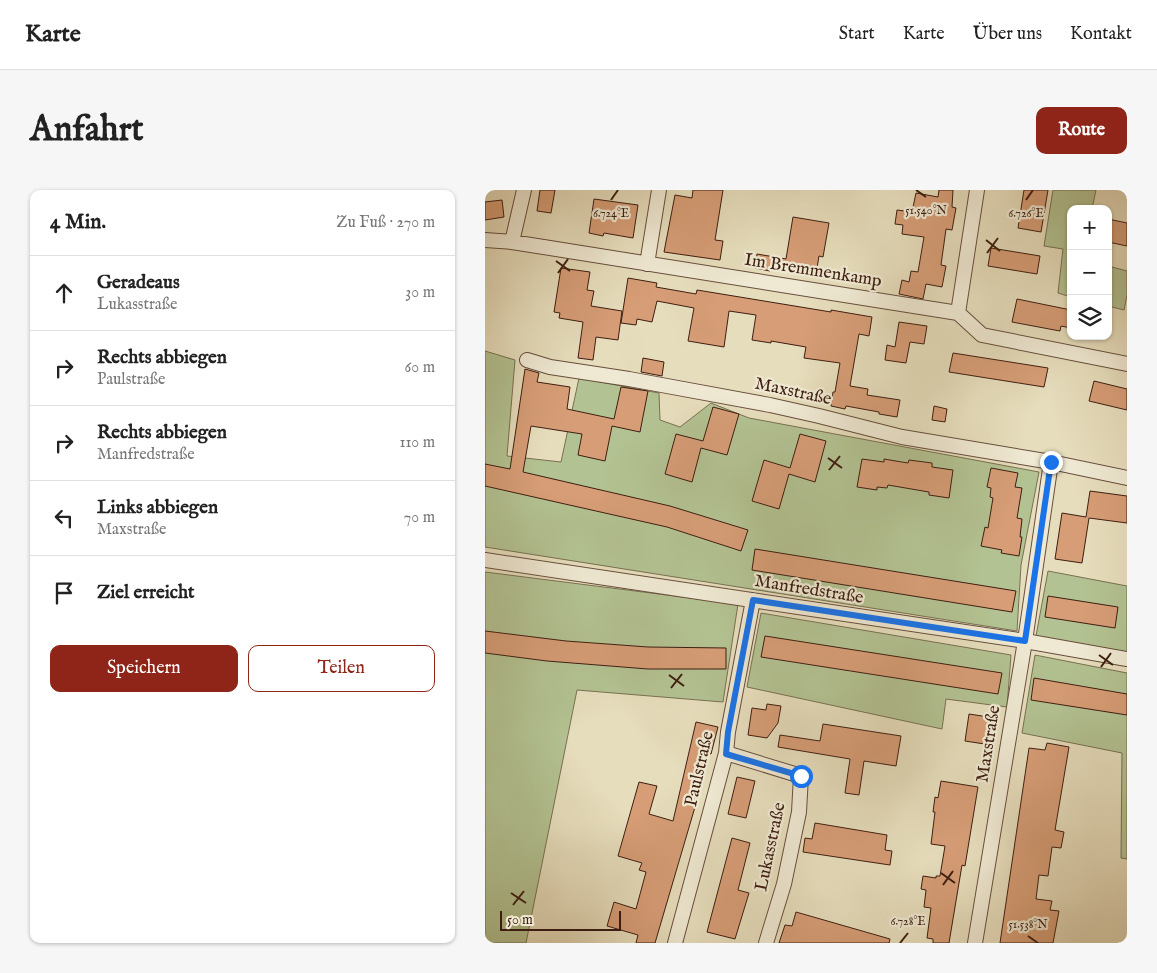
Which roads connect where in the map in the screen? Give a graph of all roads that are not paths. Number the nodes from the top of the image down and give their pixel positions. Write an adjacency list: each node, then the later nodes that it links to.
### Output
1 (524, 190): 5 (street)
2 (659, 190): 6 (street)
3 (977, 190): 7 (street)
4 (485, 240): 5 (street, Im Bremmenkamp)
5 (512, 242): 6 (street, Im Bremmenkamp)
6 (647, 264): 7 (street, Im Bremmenkamp)
7 (958, 313): 9 (street)
8 (527, 360): 10 (street, Maxstraße)
9 (1127, 364)
10 (1051, 462): 11 (street, Maxstraße); 14 (street, Maxstraße)
11 (1127, 478)
12 (485, 560): 13 (street, Manfredstraße)
13 (753, 600): 14 (street, Manfredstraße); 16 (street, Paulstraße)
14 (1025, 641): 15 (street, Manfredstraße); 19 (street, Maxstraße)
15 (1127, 659)
16 (726, 754): 17 (street, Paulstraße); 18 (street, Lukasstraße)
17 (675, 943)
18 (766, 943)
19 (975, 943)

